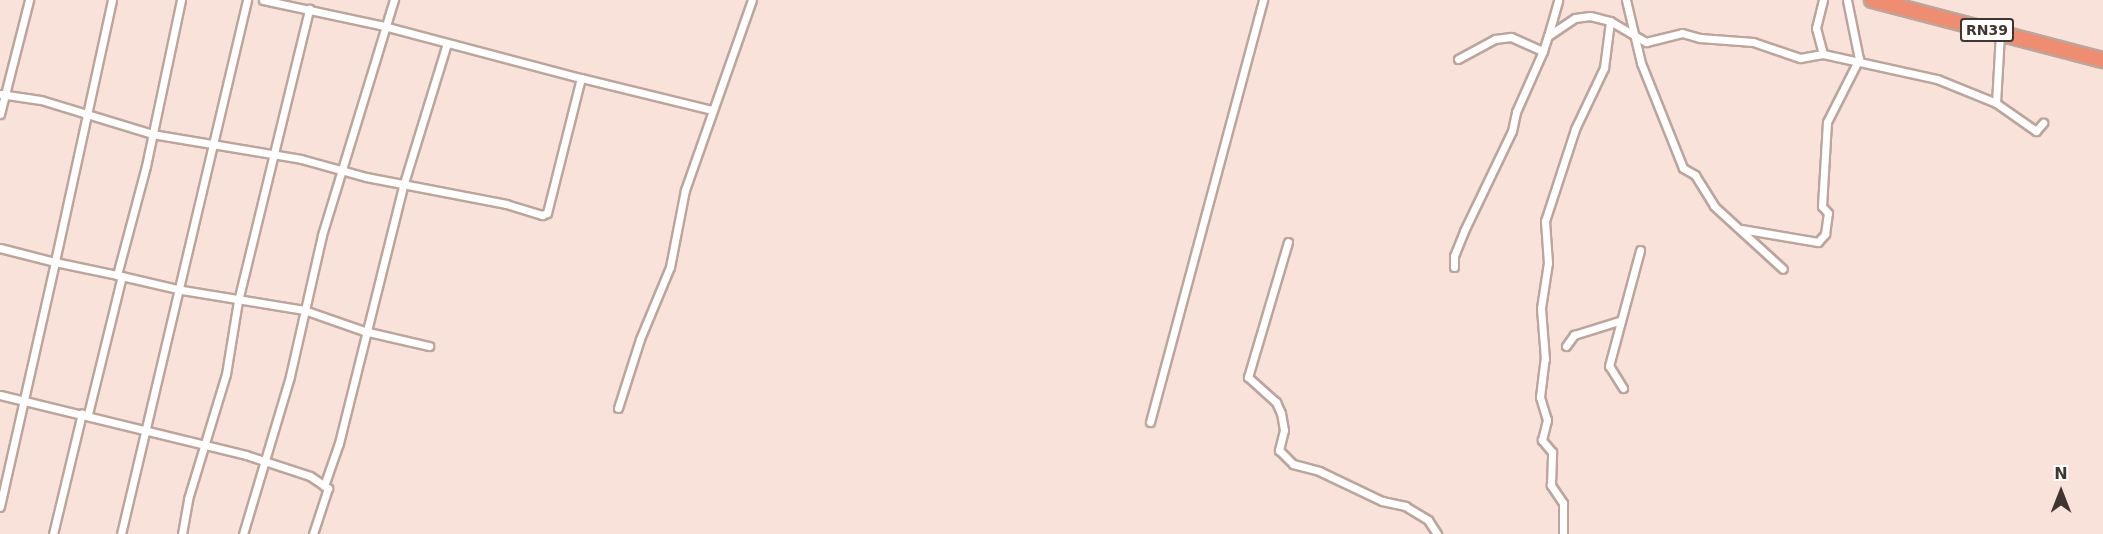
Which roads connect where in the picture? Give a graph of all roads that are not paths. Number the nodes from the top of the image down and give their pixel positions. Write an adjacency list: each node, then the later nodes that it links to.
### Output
1 (28, 0): 27 (street)
2 (112, 0): 31 (street)
3 (181, 0): 33 (street)
4 (247, 0): 34 (street)
5 (263, 0): 14 (street)
6 (394, 0): 16 (street)
7 (752, 0): 29 (street)
8 (1263, 0): 58 (street)
9 (1558, 0): 19 (street)
10 (1626, 0): 18 (street)
11 (1823, 0): 22 (street)
12 (1847, 0): 24 (street)
13 (1872, 0): 17 (highway, RN39)
14 (309, 9): 16 (street); 35 (street)
15 (1610, 21): 18 (street); 19 (street); 70 (street)
16 (386, 27): 20 (street); 36 (street)
17 (2000, 33): 25 (highway, RN39); 28 (street)
18 (1635, 34): 22 (street); 38 (street)
19 (1548, 36): 21 (street)
20 (447, 43): 26 (street); 37 (street)
21 (1543, 51): 23 (street); 43 (street)
22 (1823, 54): 24 (street)
23 (1458, 59)
24 (1859, 59): 28 (street); 38 (street)
25 (2103, 60)
26 (581, 78): 29 (street); 37 (street)
27 (3, 95): 30 (street); 31 (street)
28 (1996, 103): 32 (street)
29 (712, 110): 56 (street)
30 (0, 114)
31 (86, 114): 33 (street); 42 (street)
32 (2043, 123)
33 (152, 134): 34 (street); 45 (street)
34 (213, 142): 35 (street); 46 (street)
35 (275, 157): 36 (street); 47 (street)
36 (343, 171): 37 (street); 48 (street)
37 (404, 183): 50 (street)
38 (1741, 229): 44 (street)
39 (1288, 242): 69 (street)
40 (0, 248): 42 (street)
41 (1640, 250): 49 (street)
42 (54, 262): 45 (street); 55 (street)
43 (1454, 267)
44 (1783, 269)
45 (119, 275): 46 (street); 57 (street)
46 (182, 290): 47 (street); 59 (street)
47 (239, 298): 48 (street); 60 (street)
48 (304, 310): 50 (street); 61 (street)
49 (1619, 321): 52 (street); 53 (street)
50 (364, 331): 51 (street); 62 (street)
51 (429, 346)
52 (1566, 346)
53 (1623, 388)
54 (0, 396): 55 (street)
55 (24, 400): 57 (street); 63 (street)
56 (618, 408)
57 (85, 414): 59 (street); 64 (street)
58 (1150, 422)
59 (144, 432): 60 (street); 65 (street)
60 (204, 446): 61 (street); 66 (street)
61 (265, 462): 62 (street); 67 (street)
62 (324, 486): 68 (street)
63 (0, 507)
64 (53, 534)
65 (122, 534)
66 (182, 534)
67 (243, 534)
68 (313, 534)
69 (1437, 534)
70 (1563, 534)

